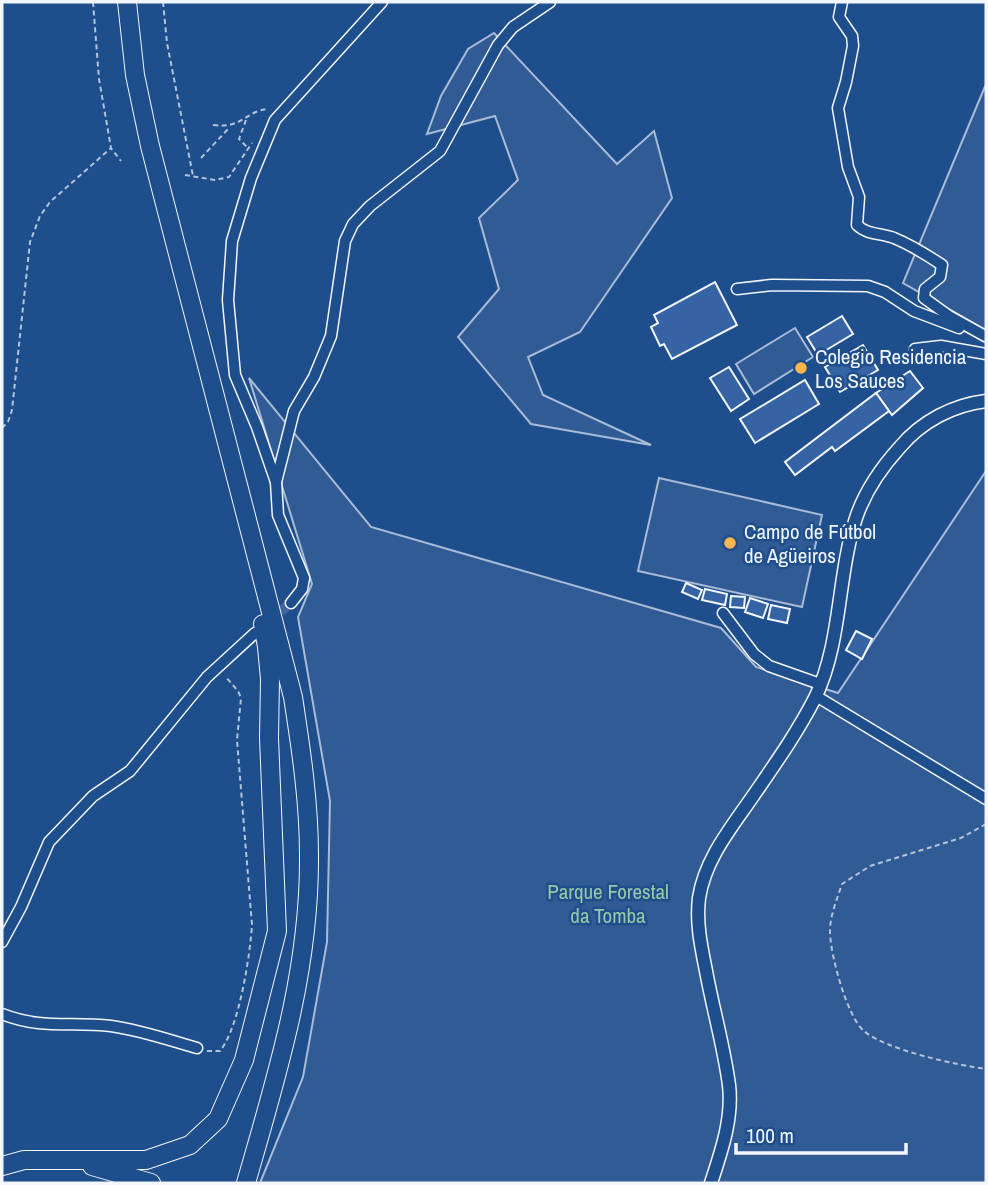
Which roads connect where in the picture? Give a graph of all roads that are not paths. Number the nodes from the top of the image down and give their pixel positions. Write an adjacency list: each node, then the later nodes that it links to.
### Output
1 (127, 2): 10 (highway)
2 (382, 2): 11 (street)
3 (550, 2): 11 (street)
4 (842, 2): 6 (street)
5 (737, 289): 6 (street)
6 (986, 336)
7 (915, 349): 8 (street)
8 (986, 354)
9 (986, 401): 15 (street)
10 (220, 419): 20 (highway); 21 (highway)
11 (276, 482): 12 (street)
12 (291, 603)
13 (723, 613): 15 (street)
14 (255, 633): 17 (street)
15 (818, 690): 16 (street); 27 (street)
16 (986, 799)
17 (2, 942)
18 (2, 1014): 19 (street)
19 (197, 1048)
20 (272, 1092): 25 (highway); 26 (highway)
21 (75, 1161): 22 (highway); 23 (highway); 24 (highway)
22 (2, 1166)
23 (111, 1183)
24 (151, 1183)
25 (235, 1183)
26 (246, 1183)
27 (711, 1183)

